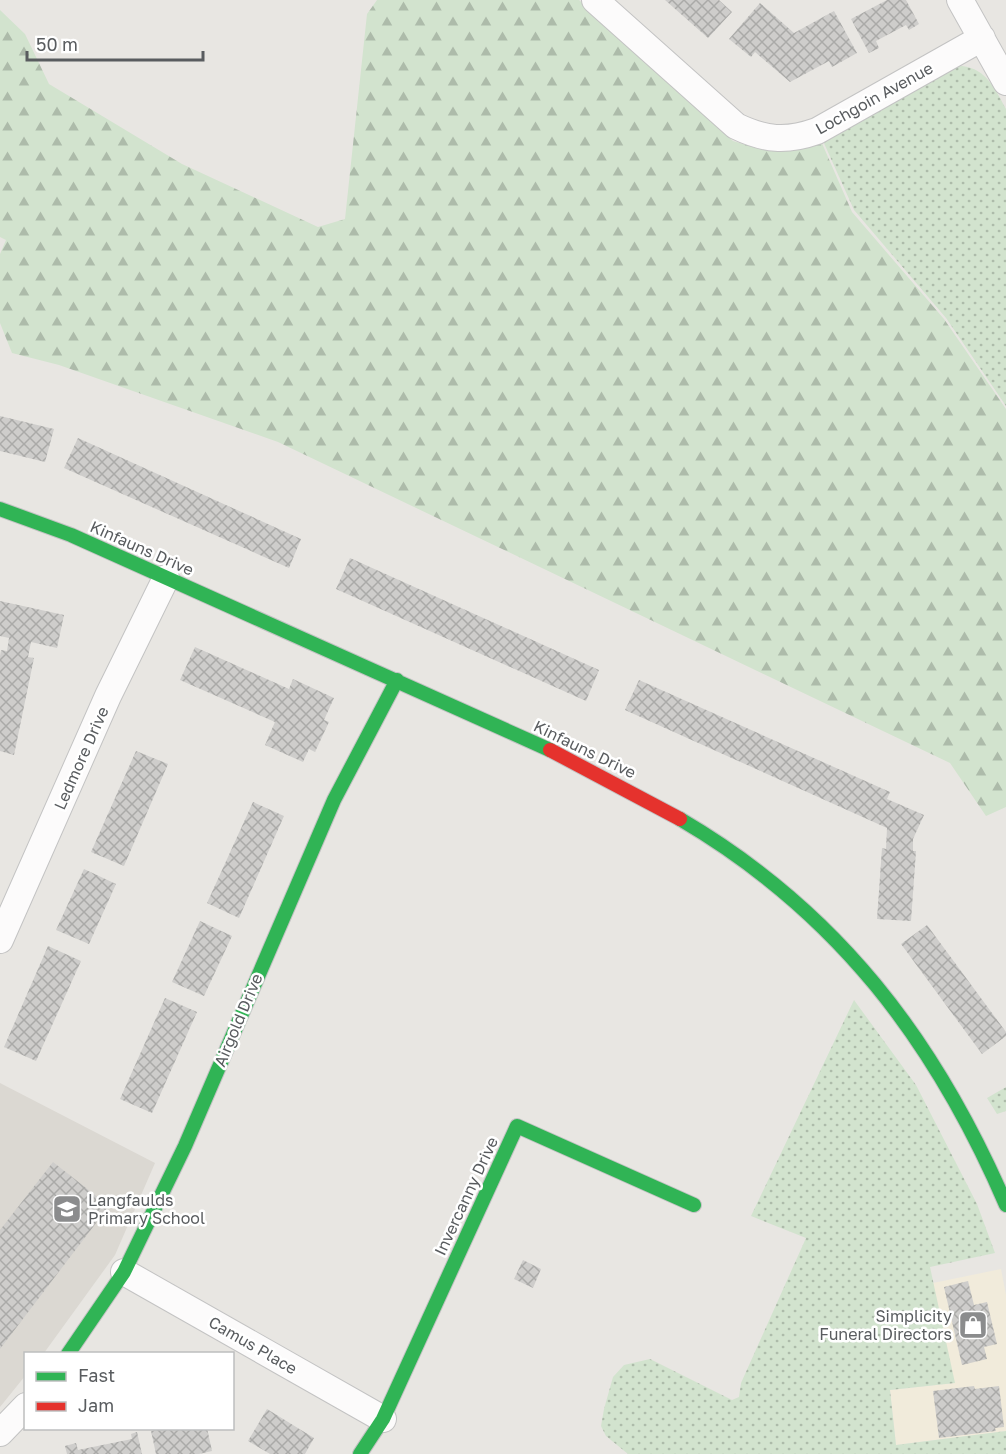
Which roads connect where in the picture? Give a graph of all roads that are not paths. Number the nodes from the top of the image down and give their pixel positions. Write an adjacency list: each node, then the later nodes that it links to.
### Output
1 (595, 0): 3 (street, Lochgoin Avenue)
2 (960, 0): 3 (street)
3 (982, 38): 4 (street)
4 (1006, 82)
5 (0, 508): 6 (street, Kinfauns Drive)
6 (166, 578): 7 (street, Kinfauns Drive); 8 (street, Ledmore Drive)
7 (397, 680): 10 (street, Kinfauns Drive); 11 (street, Airgold Drive)
8 (0, 940)
9 (694, 1205): 14 (street, Invercanny Drive)
10 (1006, 1205)
11 (123, 1272): 12 (street, Airgold Drive); 14 (street, Camus Place)
12 (69, 1352)
13 (24, 1409): 15 (street)
14 (382, 1419): 16 (street, Invercanny Drive)
15 (0, 1433)
16 (360, 1454)

